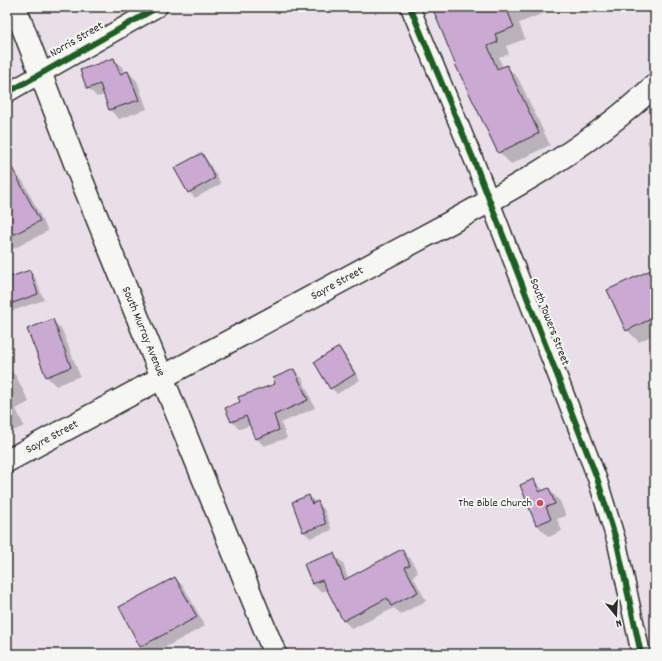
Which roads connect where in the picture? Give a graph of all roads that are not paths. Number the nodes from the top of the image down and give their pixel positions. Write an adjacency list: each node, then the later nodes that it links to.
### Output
1 (15, 7): 4 (main road, South Murray Avenue)
2 (158, 7): 4 (street, Norris Street)
3 (410, 7): 7 (street, South Towers Street)
4 (40, 74): 6 (street, Norris Street); 8 (main road, South Murray Avenue)
5 (655, 86): 7 (main road, Sayre Street)
6 (7, 93)
7 (490, 200): 8 (main road, Sayre Street); 11 (street, South Towers Street)
8 (162, 379): 9 (main road, Sayre Street); 10 (main road, South Murray Avenue)
9 (7, 461)
10 (275, 654)
11 (641, 654)

